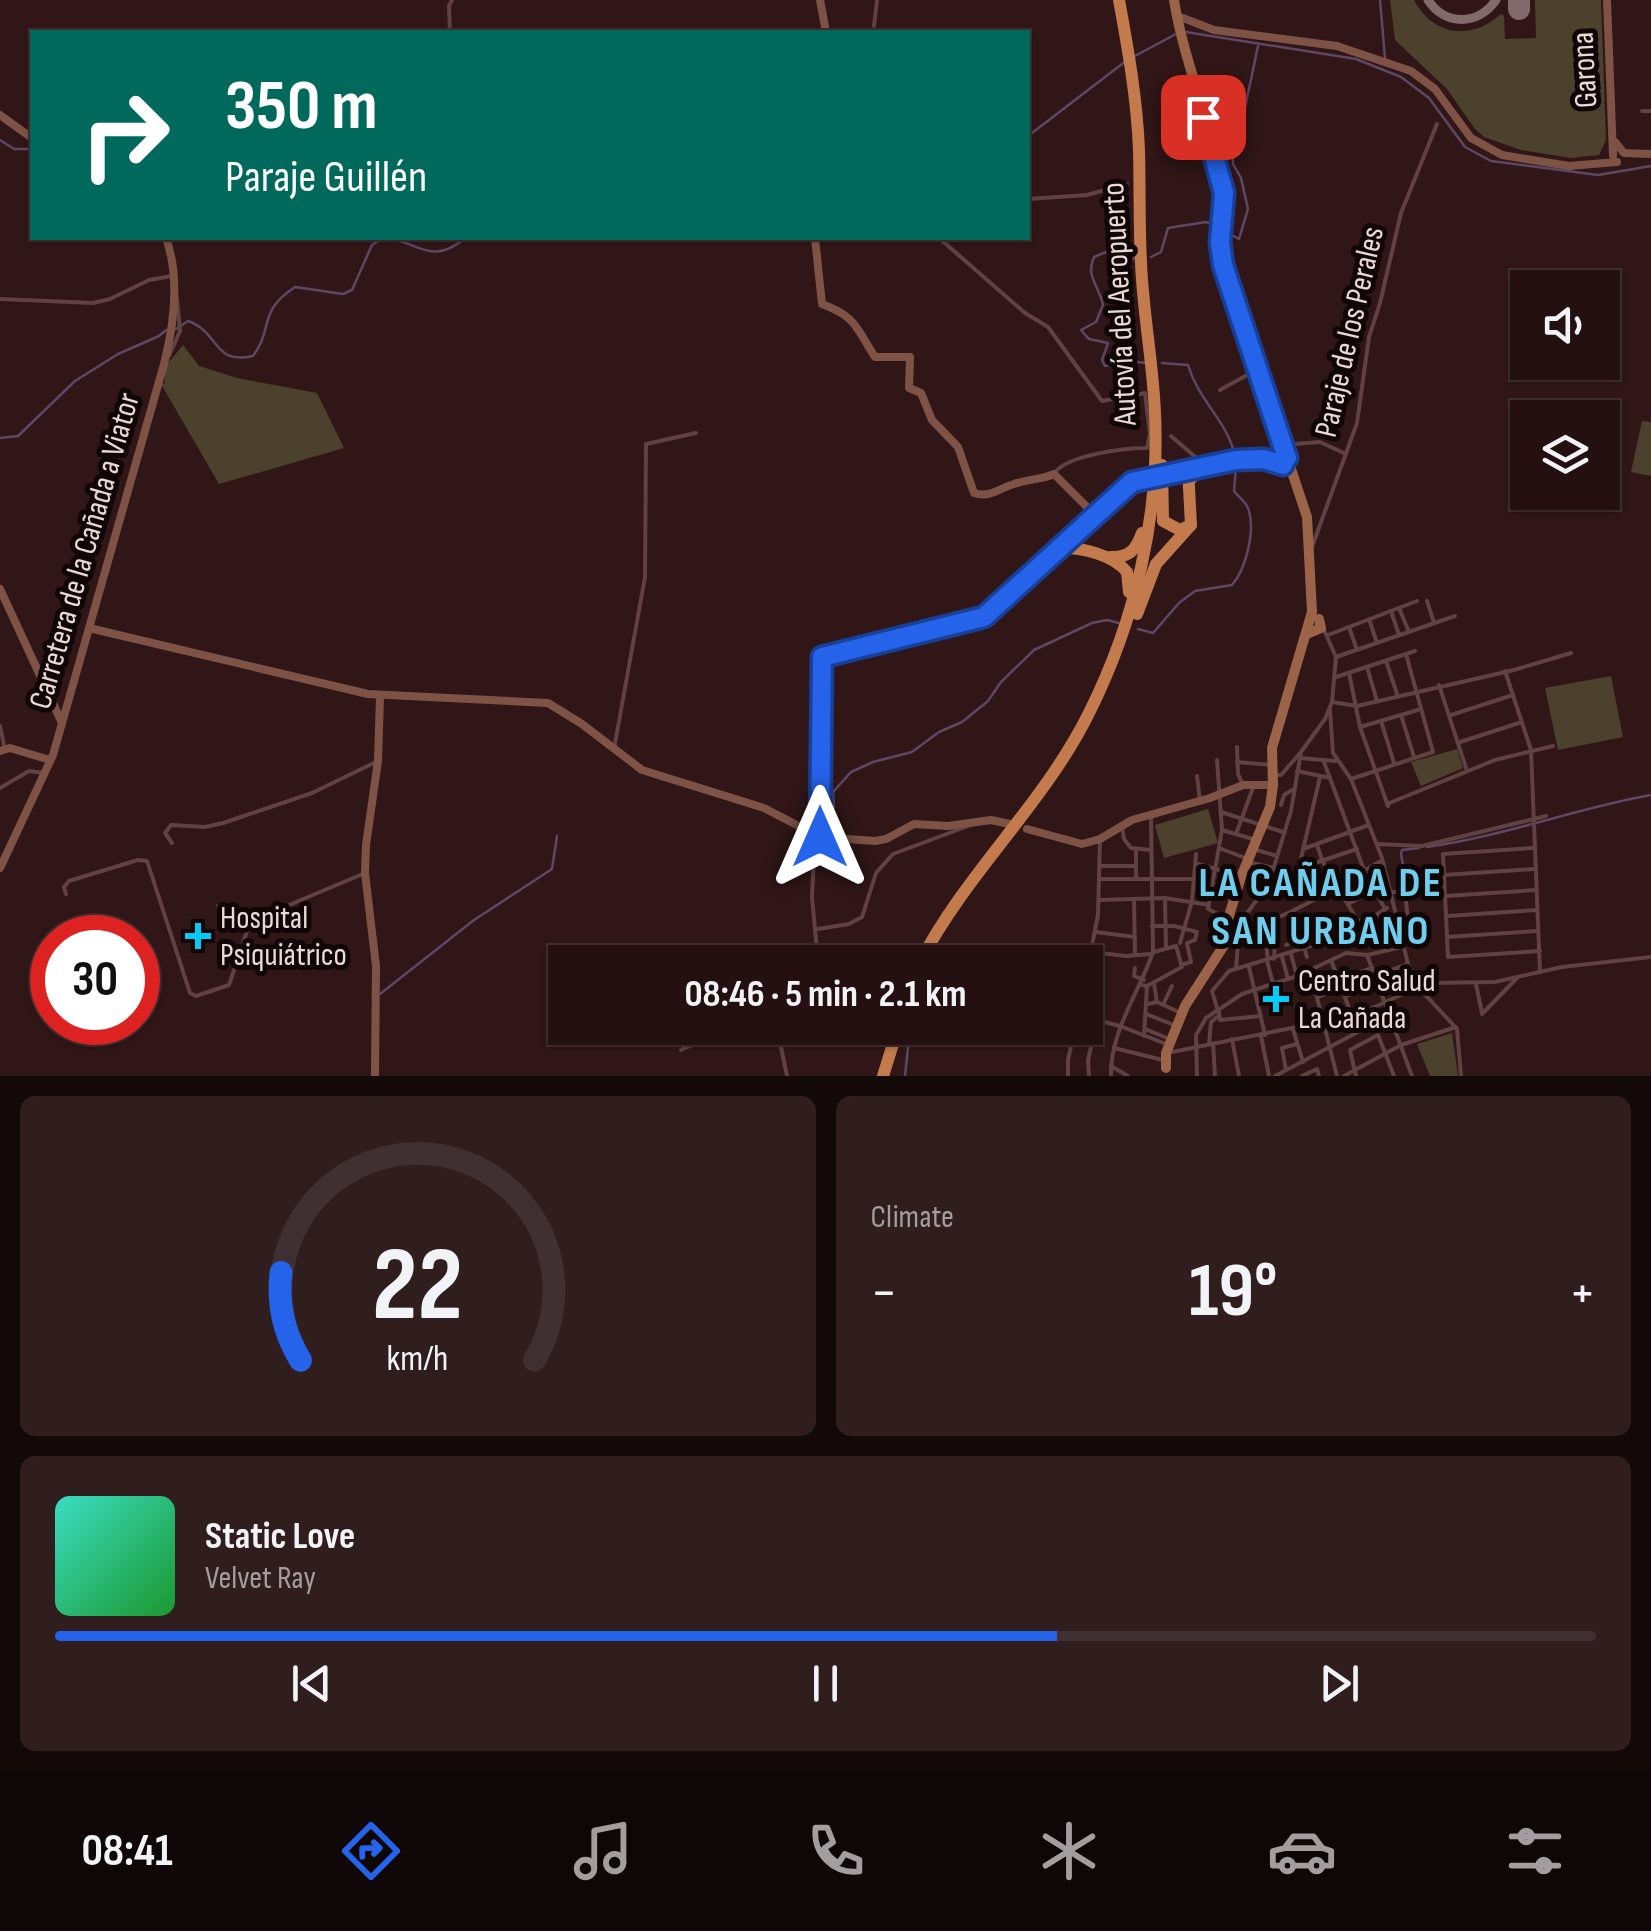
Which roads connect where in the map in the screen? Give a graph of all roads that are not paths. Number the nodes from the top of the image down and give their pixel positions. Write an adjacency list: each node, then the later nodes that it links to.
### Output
1 (452, 0): 8 (street)
2 (820, 0): 9 (street)
3 (877, 0): 7 (street)
4 (1122, 0): 31 (highway, Autovía del Aeropuerto)
5 (1607, 0): 16 (street, Garona)
6 (1179, 12): 16 (street); 24 (main road)
7 (874, 26)
8 (450, 30)
9 (826, 30)
10 (1642, 111): 11 (street)
11 (1651, 111)
12 (0, 115): 14 (street)
13 (1436, 124): 29 (street, Paraje de los Perales)
14 (30, 136)
15 (1651, 156): 16 (street)
16 (1616, 157)
17 (1127, 184): 18 (street)
18 (1030, 199)
19 (166, 240): 22 (street, Carretera de la Cañada a Viator)
20 (815, 240): 32 (street)
21 (940, 240): 32 (street)
22 (172, 276): 23 (street); 48 (street, Carretera de la Cañada a Viator)
23 (0, 299)
24 (1258, 369): 25 (street); 28 (main road)
25 (1220, 390)
26 (696, 433): 86 (street)
27 (1170, 436): 31 (street)
28 (1283, 445): 29 (street); 30 (main road)
29 (1346, 454): 36 (street, Paraje de los Perales)
30 (1284, 464): 31 (street); 36 (main road)
31 (1180, 468): 33 (street); 34 (highway); 34 (highway); 37 (highway); 52 (highway, Autovía del Aeropuerto); 62 (highway, Autovía del Aeropuerto)
32 (1054, 474): 33 (street)
33 (1094, 514): 35 (street)
34 (1190, 525): 52 (highway)
35 (1065, 545): 37 (highway); 129 (street)
36 (1310, 551): 47 (main road)
37 (1108, 557): 62 (highway)
38 (0, 589): 80 (street)
39 (1417, 601): 41 (street)
40 (1427, 601): 45 (street)
41 (1399, 608): 42 (street); 49 (street)
42 (1391, 611): 44 (street); 50 (street)
43 (1455, 616): 45 (street)
44 (1369, 620): 46 (street); 51 (street)
45 (1434, 623): 49 (street)
46 (1349, 626): 47 (street); 53 (street)
47 (1315, 627): 57 (street); 102 (main road)
48 (91, 628): 66 (street); 80 (street, Carretera de la Cañada a Viator)
49 (1409, 632): 50 (street)
50 (1400, 635): 51 (street)
51 (1378, 643): 53 (street)
52 (1126, 644): 203 (highway, Autovía del Aeropuerto)
53 (1358, 650): 57 (street)
54 (1415, 651): 56 (street)
55 (1571, 653): 60 (street)
56 (1406, 654): 58 (street); 65 (street)
57 (1336, 657): 63 (street)
58 (1386, 661): 59 (street); 68 (street)
59 (1367, 667): 61 (street); 70 (street)
60 (1506, 672): 64 (street); 67 (street)
61 (1349, 673): 63 (street); 72 (street)
62 (1106, 677): 202 (highway, Autovía del Aeropuerto)
63 (1336, 677): 71 (street)
64 (1439, 685): 65 (street); 77 (street)
65 (1416, 691): 68 (street); 74 (street)
66 (368, 694): 69 (street); 73 (street)
67 (1513, 694): 77 (street); 79 (street)
68 (1397, 695): 70 (street)
69 (384, 696): 73 (street); 86 (street)
70 (1377, 701): 72 (street)
71 (1332, 702): 72 (street); 75 (street)
72 (1356, 706): 82 (street)
73 (380, 708): 93 (street)
74 (1420, 709): 76 (street); 90 (street)
75 (1330, 710): 89 (street); 94 (street)
76 (1400, 715): 78 (street); 90 (street)
77 (1449, 715): 83 (street)
78 (1381, 721): 82 (street); 97 (street)
79 (1522, 722): 83 (street); 87 (street)
80 (62, 723): 91 (street, Carretera de la Cañada a Viator)
81 (0, 726): 88 (street)
82 (1360, 726): 99 (street)
83 (1458, 743): 100 (street)
84 (1553, 746): 87 (street)
85 (1237, 747): 95 (street)
86 (614, 750): 129 (street)
87 (1531, 750): 100 (street); 119 (street)
88 (2, 751): 91 (street)
89 (1300, 755): 96 (street); 98 (street); 102 (street)
90 (1414, 757): 97 (street)
91 (50, 760): 101 (street, Carretera de la Cañada a Viator)
92 (1217, 760): 111 (street)
93 (378, 761): 131 (street); 154 (street)
94 (1337, 761): 96 (street); 106 (street)
95 (1238, 762): 102 (street); 107 (street)
96 (1324, 762): 105 (street)
97 (1394, 763): 99 (street)
98 (1297, 770): 104 (street); 110 (street)
99 (1374, 770): 100 (street); 106 (street)
100 (1467, 771)
101 (44, 773): 109 (street); 148 (street, Carretera de la Cañada a Viator)
102 (1273, 775): 108 (street); 122 (main road)
103 (1198, 776): 112 (street)
104 (1320, 776): 105 (street); 136 (street)
105 (1330, 778): 127 (street)
106 (1350, 779): 123 (street)
107 (1243, 785): 108 (street); 111 (street)
108 (1254, 786): 117 (street)
109 (0, 788)
110 (1294, 788): 113 (street); 126 (street)
111 (1221, 794): 112 (street); 114 (street)
112 (1200, 801): 115 (street)
113 (1280, 805)
114 (1222, 812): 117 (street); 125 (street)
115 (1151, 815): 121 (street); 139 (street)
116 (1546, 816): 119 (street)
117 (1242, 818): 122 (street); 128 (street)
118 (971, 823): 120 (street); 129 (street); 189 (street)
119 (1533, 823): 132 (street); 135 (street)
120 (1010, 824)
121 (1121, 824): 130 (street); 138 (street)
122 (1263, 824): 126 (street); 140 (main road)
123 (1369, 825): 127 (street); 132 (street)
124 (1027, 829): 130 (street)
125 (1222, 830): 128 (street); 134 (street)
126 (1286, 832): 142 (street)
127 (1350, 832): 133 (street); 137 (street)
128 (1236, 834): 140 (street)
129 (818, 836): 189 (street)
130 (1100, 839): 146 (street)
131 (172, 843)
132 (1376, 844): 143 (street)
133 (1317, 845): 136 (street); 144 (street)
134 (1220, 848): 140 (street); 149 (street)
135 (1534, 848): 152 (street); 155 (street)
136 (1304, 849): 151 (street)
137 (1357, 849): 144 (street); 153 (street)
138 (1136, 850): 139 (street); 147 (street)
139 (1151, 850): 158 (street)
140 (1251, 853): 142 (street); 150 (street); 156 (main road)
141 (1196, 854): 145 (street)
142 (1278, 857): 150 (street)
143 (1382, 861): 153 (street); 162 (street)
144 (1323, 862): 151 (street); 163 (street)
145 (1196, 864): 149 (street); 160 (street)
146 (1099, 866): 147 (street); 159 (street)
147 (1136, 866): 157 (street)
148 (0, 868)
149 (1216, 868): 156 (street); 176 (street)
150 (1274, 868): 161 (street); 188 (street)
151 (1300, 868): 161 (street)
152 (1535, 869): 155 (street); 165 (street)
153 (1364, 870): 163 (street); 164 (street)
154 (365, 874): 183 (street); 284 (street)
155 (1444, 875): 169 (street)
156 (1242, 876): 188 (main road)
157 (1136, 878): 158 (street); 159 (street)
158 (1152, 878): 160 (street); 171 (street)
159 (1100, 879): 173 (street)
160 (1194, 879): 174 (street)
161 (1296, 880): 168 (street)
162 (1387, 884): 164 (street); 166 (street)
163 (1337, 886): 168 (street); 175 (street)
164 (1374, 890): 175 (street); 179 (street)
165 (1536, 890): 169 (street); 180 (street)
166 (1390, 892): 177 (street); 191 (street)
167 (66, 894): 183 (street)
168 (1323, 895): 181 (street)
169 (1445, 896): 182 (street)
170 (1134, 898): 171 (street); 173 (street); 195 (street)
171 (1152, 898): 172 (street); 185 (street)
172 (1165, 898): 174 (street); 186 (street)
173 (1099, 900): 193 (street)
174 (1192, 901): 176 (street); 187 (street)
175 (1348, 904): 179 (street)
176 (1210, 905): 188 (street)
177 (1392, 905): 179 (street); 206 (street)
178 (218, 906): 183 (street)
179 (1385, 909)
180 (1537, 910): 182 (street); 192 (street)
181 (1293, 911): 184 (street); 197 (street)
182 (1446, 916): 196 (street)
183 (256, 917)
184 (1267, 920): 190 (street); 199 (street)
185 (1152, 926): 186 (street); 212 (street)
186 (1165, 926): 187 (street); 208 (street)
187 (1184, 928): 200 (street); 221 (street)
188 (1231, 928): 190 (street); 225 (main road); 227 (street)
189 (818, 929): 201 (street)
190 (1253, 929): 199 (street)
191 (1409, 930)
192 (1538, 931): 196 (street); 210 (street)
193 (1096, 932): 195 (street); 204 (street)
194 (1311, 935): 197 (street)
195 (1135, 937): 214 (street)
196 (1447, 937): 210 (street)
197 (1301, 939): 205 (street); 209 (street)
198 (1275, 941): 220 (street)
199 (1266, 943): 220 (street)
200 (1178, 944): 208 (street); 221 (street)
201 (818, 945)
202 (933, 945)
203 (934, 945)
204 (1093, 945)
205 (1286, 945)
206 (1402, 946): 215 (street); 222 (street)
207 (1326, 947): 209 (street)
208 (1166, 948): 212 (street)
209 (1305, 949): 213 (street); 217 (street)
210 (1540, 951): 229 (street)
211 (1103, 953): 214 (street)
212 (1152, 953): 214 (street); 238 (street)
213 (1291, 954): 216 (street); 231 (street)
214 (1135, 955)
215 (1367, 955): 219 (street); 226 (street)
216 (1282, 957): 220 (street); 234 (street)
217 (1308, 957)
218 (1651, 957): 229 (street)
219 (1331, 959): 228 (street); 235 (street)
220 (1270, 960): 223 (street); 237 (street)
221 (1182, 964): 236 (street)
222 (1408, 964): 232 (street); 242 (street)
223 (1248, 966): 227 (street); 243 (street)
224 (1135, 968): 238 (street)
225 (1209, 968): 230 (street); 251 (main road)
226 (1372, 968): 232 (street); 235 (street)
227 (1236, 969): 230 (street)
228 (1310, 970): 231 (street); 246 (street)
229 (1540, 972): 233 (street)
230 (1222, 976): 250 (street)
231 (1297, 976): 234 (street)
232 (1375, 976): 239 (street)
233 (1518, 978): 240 (street); 240 (street)
234 (1288, 979): 237 (street)
235 (1339, 980): 244 (street)
236 (1154, 983): 238 (street); 249 (street)
237 (1273, 983): 243 (street)
238 (1144, 984): 248 (street); 258 (street)
239 (1378, 984): 245 (street); 247 (street)
240 (1476, 984): 242 (street)
241 (1172, 986): 249 (street)
242 (1418, 986): 247 (street); 260 (street)
243 (1254, 988): 250 (street); 254 (street)
244 (1342, 988): 245 (street); 246 (street)
245 (1345, 996): 255 (street)
246 (1318, 997): 257 (street)
247 (1385, 1002): 253 (street); 255 (street)
248 (1146, 1004): 249 (street); 252 (street)
249 (1160, 1004): 251 (street)
250 (1218, 1010): 254 (street); 265 (street); 274 (street)
251 (1182, 1013): 259 (main road)
252 (1146, 1014): 259 (street); 262 (street)
253 (1390, 1015): 272 (street); 273 (street)
254 (1261, 1016): 263 (street)
255 (1352, 1016): 257 (street)
256 (1103, 1022): 258 (street)
257 (1324, 1022): 261 (street); 272 (street)
258 (1120, 1026): 262 (street); 275 (street)
259 (1176, 1026): 278 (main road)
260 (1456, 1027): 273 (street); 299 (street)
261 (1293, 1029): 263 (street); 266 (street)
262 (1144, 1032): 278 (street)
263 (1263, 1035): 264 (street); 293 (street)
264 (1232, 1039): 265 (street); 292 (street)
265 (1211, 1043): 274 (street); 291 (street)
266 (1297, 1044): 279 (street); 281 (street)
267 (692, 1045): 276 (street)
268 (781, 1045): 285 (street)
269 (890, 1045): 286 (highway)
270 (1071, 1045): 287 (street)
271 (1091, 1045): 288 (street)
272 (1330, 1046): 279 (street); 296 (street)
273 (1401, 1046): 277 (street); 298 (street)
274 (1196, 1047): 278 (street); 282 (street)
275 (1114, 1048): 278 (street); 280 (street)
276 (681, 1050)
277 (1386, 1054): 283 (street); 283 (street); 297 (street)
278 (1168, 1056)
279 (1303, 1062): 281 (street)
280 (1110, 1066): 289 (street); 290 (street)
281 (1286, 1070): 293 (street)
282 (1199, 1073)
283 (1356, 1073): 296 (street)
284 (375, 1076)
285 (787, 1076)
286 (880, 1076)
287 (1068, 1076)
288 (1089, 1076)
289 (1111, 1076)
290 (1128, 1076)
291 (1215, 1076)
292 (1238, 1076)
293 (1272, 1076)
294 (1302, 1076): 295 (street)
295 (1319, 1076)
296 (1341, 1076)
297 (1394, 1076)
298 (1412, 1076)
299 (1462, 1076)

